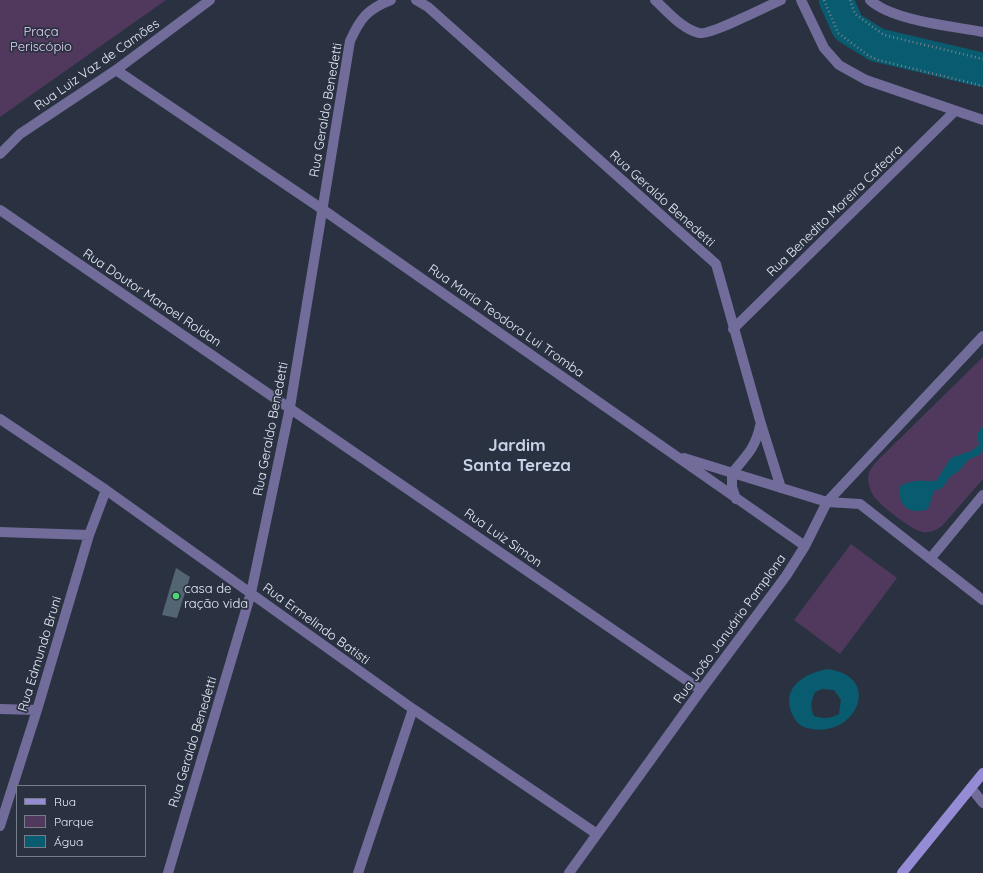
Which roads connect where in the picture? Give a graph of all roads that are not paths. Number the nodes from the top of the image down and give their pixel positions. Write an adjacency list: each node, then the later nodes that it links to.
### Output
1 (210, 0): 9 (street, Rua Luiz Vaz de Camões)
2 (391, 0): 13 (street, Rua Geraldo Benedetti)
3 (416, 0): 15 (street, Rua Geraldo Benedetti)
4 (655, 0): 5 (street)
5 (781, 0)
6 (801, 0): 10 (street)
7 (870, 0): 8 (street)
8 (983, 32)
9 (116, 70): 12 (street, Rua Luiz Vaz de Camões); 13 (street, Rua Maria Teodora Lui Tromba)
10 (955, 111): 11 (street); 15 (street, Rua Benedito Moreira Cafeara)
11 (983, 120)
12 (0, 154)
13 (322, 209): 17 (street, Rua Geraldo Benedetti); 20 (street, Rua Maria Teodora Lui Tromba)
14 (0, 210): 17 (street, Rua Doutor Manoel Roldan)
15 (733, 329): 19 (street, Rua Geraldo Benedetti)
16 (983, 336): 26 (street, Rua João Januário Pamplona)
17 (290, 407): 31 (street, Rua Geraldo Benedetti); 33 (street, Rua Luiz Simon)
18 (0, 419): 23 (street, Rua Ermelindo Batisti)
19 (761, 424): 21 (street); 22 (street, Rua Geraldo Benedetti)
20 (674, 455): 21 (street, Rua Maria Teodora Lui Tromba); 25 (street, Rua Maria Teodora Lui Tromba)
21 (732, 473): 22 (street, Rua Maria Teodora Lui Tromba); 25 (street)
22 (781, 488): 26 (street, Rua Maria Teodora Lui Tromba)
23 (106, 490): 28 (street, Rua Edmundo Bruni); 31 (street, Rua Ermelindo Batisti)
24 (983, 496): 30 (street)
25 (736, 498): 29 (street, Rua Maria Teodora Lui Tromba)
26 (827, 502): 29 (street, Rua João Januário Pamplona); 30 (street, Rua Maria Teodora Lui Tromba)
27 (0, 532): 28 (street)
28 (89, 535): 36 (street, Rua Edmundo Bruni)
29 (805, 546): 33 (street, Rua João Januário Pamplona)
30 (930, 559): 32 (street, Rua Maria Teodora Lui Tromba)
31 (251, 593): 35 (street, Rua Ermelindo Batisti); 42 (street, Rua Geraldo Benedetti)
32 (983, 600)
33 (701, 690): 41 (street, Rua João Januário Pamplona)
34 (0, 709): 36 (street)
35 (412, 709): 41 (street, Rua Ermelindo Batisti); 43 (street)
36 (37, 710): 40 (street, Rua Edmundo Bruni)
37 (983, 773): 38 (main road)
38 (971, 788): 39 (street); 45 (main road)
39 (983, 803)
40 (0, 826)
41 (597, 834): 44 (street, Rua João Januário Pamplona)
42 (168, 873)
43 (358, 873)
44 (569, 873)
45 (902, 873)

